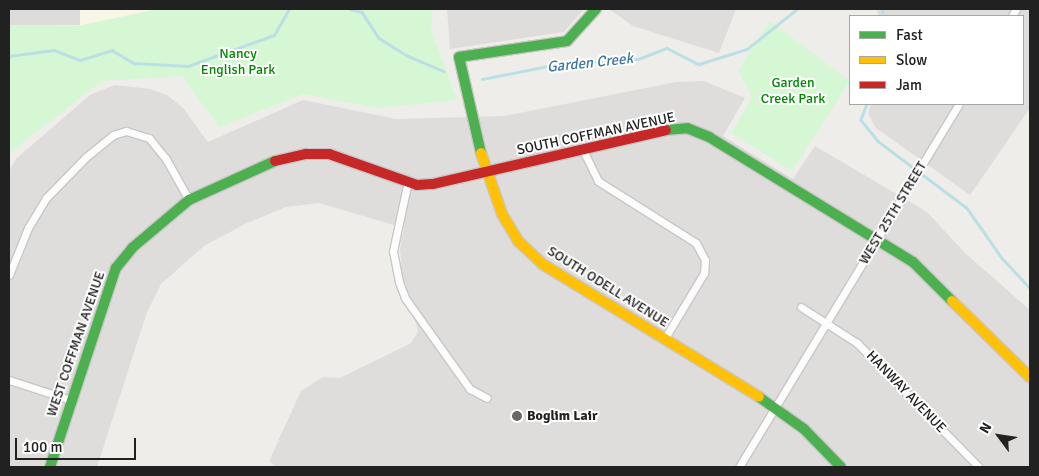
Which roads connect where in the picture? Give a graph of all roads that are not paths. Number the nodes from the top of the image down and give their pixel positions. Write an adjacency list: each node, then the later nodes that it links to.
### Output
1 (596, 9): 4 (street, SOUTH ODELL AVENUE)
2 (958, 105): 7 (street, WEST 25TH STREET)
3 (583, 150): 4 (street, SOUTH COFFMAN AVENUE); 7 (street, SOUTH COFFMAN AVENUE); 11 (street)
4 (486, 173): 5 (street, SOUTH COFFMAN AVENUE); 11 (street, SOUTH ODELL AVENUE)
5 (408, 181): 6 (street, SOUTH COFFMAN AVENUE); 14 (street)
6 (190, 200): 8 (street); 15 (street, WEST COFFMAN AVENUE)
7 (877, 238): 10 (street, WEST 25TH STREET); 12 (street, SOUTH COFFMAN AVENUE)
8 (9, 275)
9 (802, 307): 10 (street)
10 (827, 323): 16 (street, WEST 25TH STREET); 20 (street, HANWAY AVENUE)
11 (665, 338): 16 (street, SOUTH ODELL AVENUE)
12 (1030, 378)
13 (9, 380): 15 (street)
14 (487, 398)
15 (71, 400): 17 (street, WEST COFFMAN AVENUE)
16 (777, 408): 18 (street, WEST 25TH STREET); 19 (street, SOUTH ODELL AVENUE)
17 (50, 467)
18 (739, 467)
19 (842, 467)
20 (979, 467)

